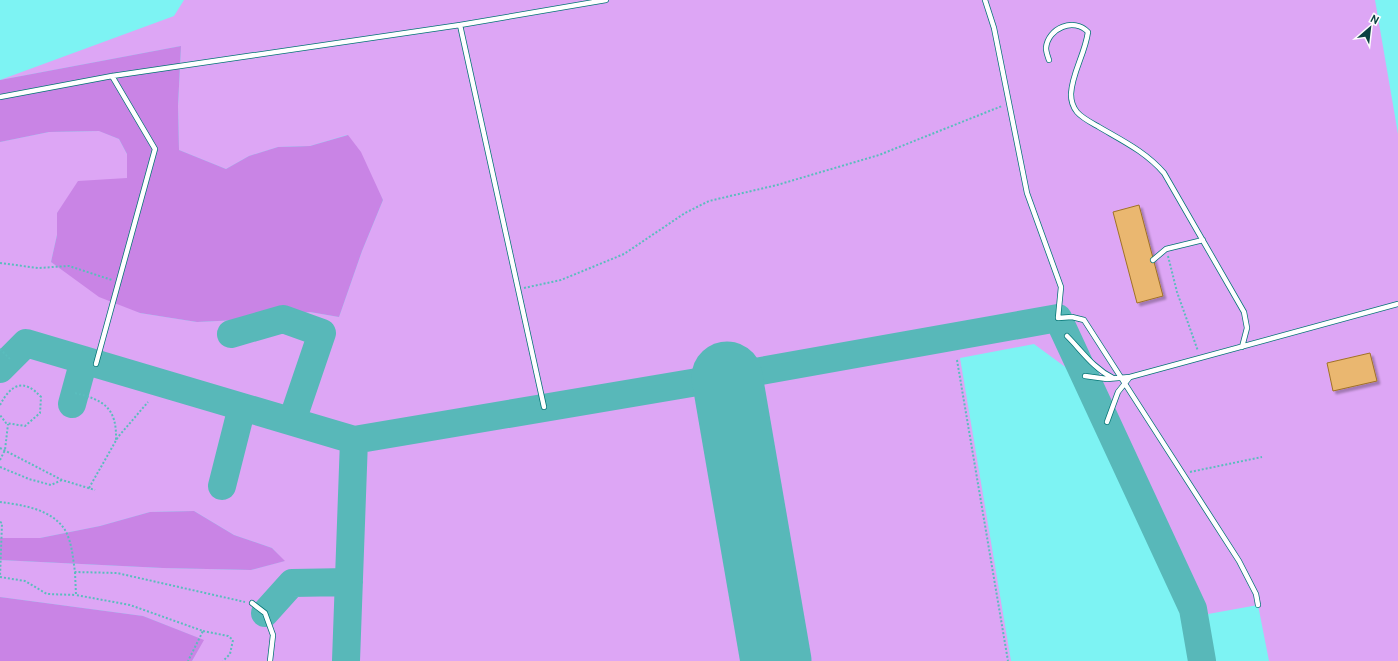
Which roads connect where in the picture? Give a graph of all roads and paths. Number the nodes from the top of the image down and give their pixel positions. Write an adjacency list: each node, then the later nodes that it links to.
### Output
1 (606, 0): 3 (lane)
2 (985, 0): 7 (lane)
3 (460, 25): 5 (lane); 13 (lane)
4 (1049, 60): 8 (lane)
5 (112, 76): 6 (lane); 12 (lane)
6 (0, 98)
7 (1009, 103): 13 (path); 23 (lane)
8 (1203, 240): 9 (lane); 16 (lane)
9 (1166, 249): 10 (lane); 18 (path)
10 (1153, 260)
11 (0, 263): 12 (path)
12 (118, 282): 21 (lane)
13 (518, 289): 30 (lane)
14 (1398, 304): 16 (lane)
15 (1067, 336): 25 (lane)
16 (1242, 347): 18 (lane)
17 (0, 349): 19 (path)
18 (1200, 358): 24 (lane)
19 (10, 359)
20 (957, 360): 55 (path)
21 (96, 364)
22 (1085, 376): 25 (lane)
23 (1121, 377): 24 (lane); 25 (lane); 26 (lane)
24 (1130, 377): 26 (lane)
25 (1113, 378)
26 (1125, 383): 32 (lane); 40 (lane)
27 (75, 393): 34 (path)
28 (148, 402): 34 (path)
29 (0, 405): 33 (path)
30 (544, 407)
31 (0, 415): 33 (path)
32 (1107, 422)
33 (8, 424): 36 (path)
34 (116, 441): 42 (path)
35 (0, 448): 36 (path)
36 (5, 450): 38 (path); 41 (path)
37 (1262, 457): 40 (path)
38 (0, 460)
39 (0, 467): 41 (path)
40 (1183, 474): 50 (lane)
41 (62, 480): 42 (path)
42 (89, 488): 43 (path)
43 (95, 490)
44 (0, 502): 46 (path)
45 (0, 522): 47 (path)
46 (75, 572): 48 (path); 49 (path)
47 (0, 577): 48 (path)
48 (76, 595): 51 (path)
49 (252, 604): 54 (lane)
50 (1258, 605)
51 (203, 631): 52 (path); 53 (path)
52 (188, 661)
53 (223, 661)
54 (270, 661)
55 (1008, 661)

